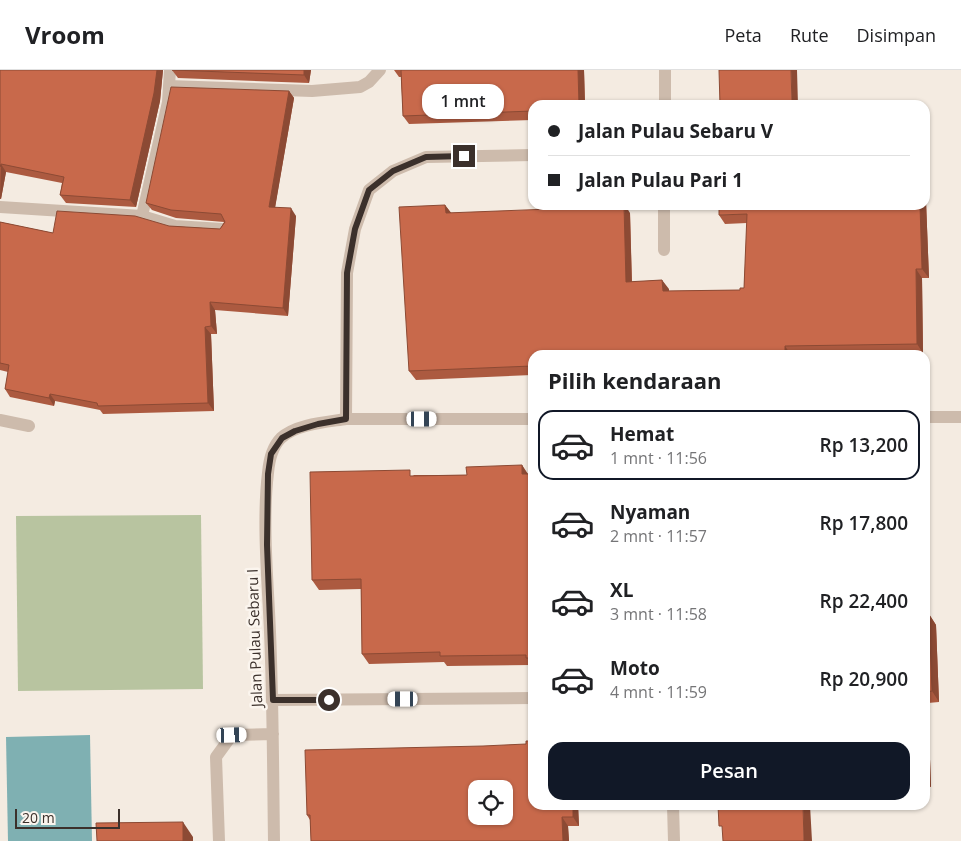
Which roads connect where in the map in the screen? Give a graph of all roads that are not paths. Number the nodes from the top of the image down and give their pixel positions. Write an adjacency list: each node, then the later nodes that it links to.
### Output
1 (170, 70): 4 (street)
2 (380, 70): 4 (street)
3 (665, 70): 5 (street)
4 (169, 86): 9 (street)
5 (665, 100)
6 (528, 155): 14 (street)
7 (0, 207): 9 (street)
8 (664, 210): 11 (street)
9 (142, 216): 10 (street)
10 (222, 229)
11 (664, 250)
12 (930, 416): 13 (street)
13 (961, 417)
14 (346, 419): 15 (street); 19 (street, Jalan Pulau Sebaru I)
15 (528, 419)
16 (0, 420): 17 (street)
17 (29, 426)
18 (528, 698): 19 (street)
19 (273, 700): 20 (street, Jalan Pulau Sebaru I)
20 (273, 734): 22 (street); 23 (street, Jalan Pulau Sebaru I)
21 (673, 810): 24 (street)
22 (219, 841)
23 (274, 841)
24 (674, 841)

